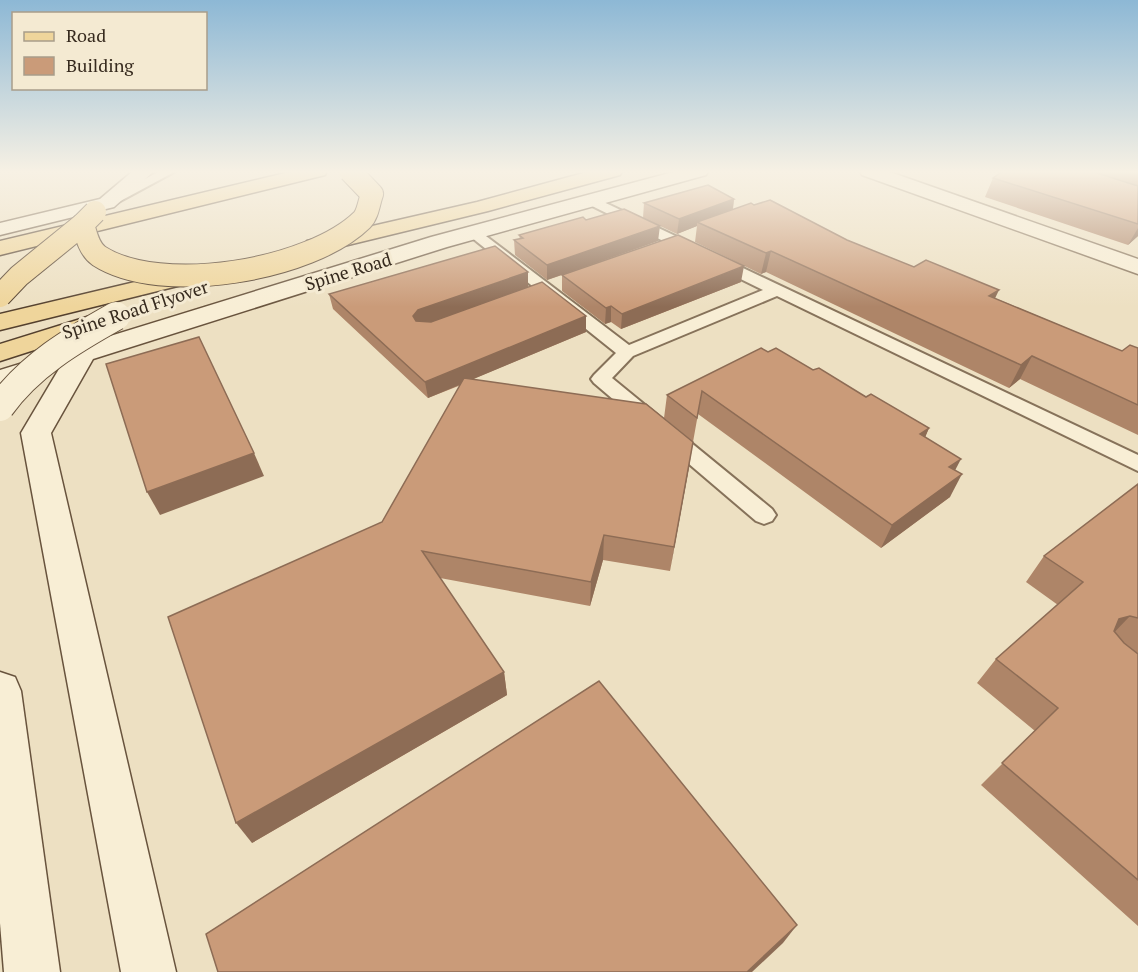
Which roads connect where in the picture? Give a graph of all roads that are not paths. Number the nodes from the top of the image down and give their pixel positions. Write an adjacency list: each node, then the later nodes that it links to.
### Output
1 (75, 216): 12 (street)
2 (91, 216): 23 (main road, bridge)
3 (95, 216): 18 (main road, Spine Road Flyover, bridge)
4 (131, 216): 16 (main road)
5 (366, 216): 11 (main road, Spine Road Flyover, bridge)
6 (393, 216): 11 (main road, Spine Road Flyover)
7 (442, 216): 26 (main road, Spine Road)
8 (535, 216): 13 (street, Spine Road)
9 (624, 216): 15 (lane)
10 (996, 216): 19 (street)
11 (355, 227): 18 (main road, Spine Road Flyover, bridge)
12 (0, 229)
13 (473, 233): 21 (lane); 29 (street, Spine Road)
14 (700, 234): 15 (lane)
15 (678, 242): 17 (lane); 22 (lane)
16 (0, 248)
17 (656, 250)
18 (270, 266): 25 (main road, Spine Road Flyover, bridge)
19 (1138, 267)
20 (568, 282): 21 (lane)
21 (546, 290): 24 (lane); 28 (lane)
22 (777, 290): 28 (lane); 32 (lane)
23 (0, 296)
24 (524, 297)
25 (116, 316): 27 (main road, Spine Road Flyover, bridge); 31 (street, bridge)
26 (0, 322)
27 (0, 352)
28 (627, 352): 33 (lane)
29 (82, 354): 30 (street, Spine Road); 36 (street)
30 (0, 379)
31 (0, 407)
32 (1138, 464)
33 (764, 514)
34 (0, 691): 35 (street)
35 (32, 972)
36 (148, 972)

